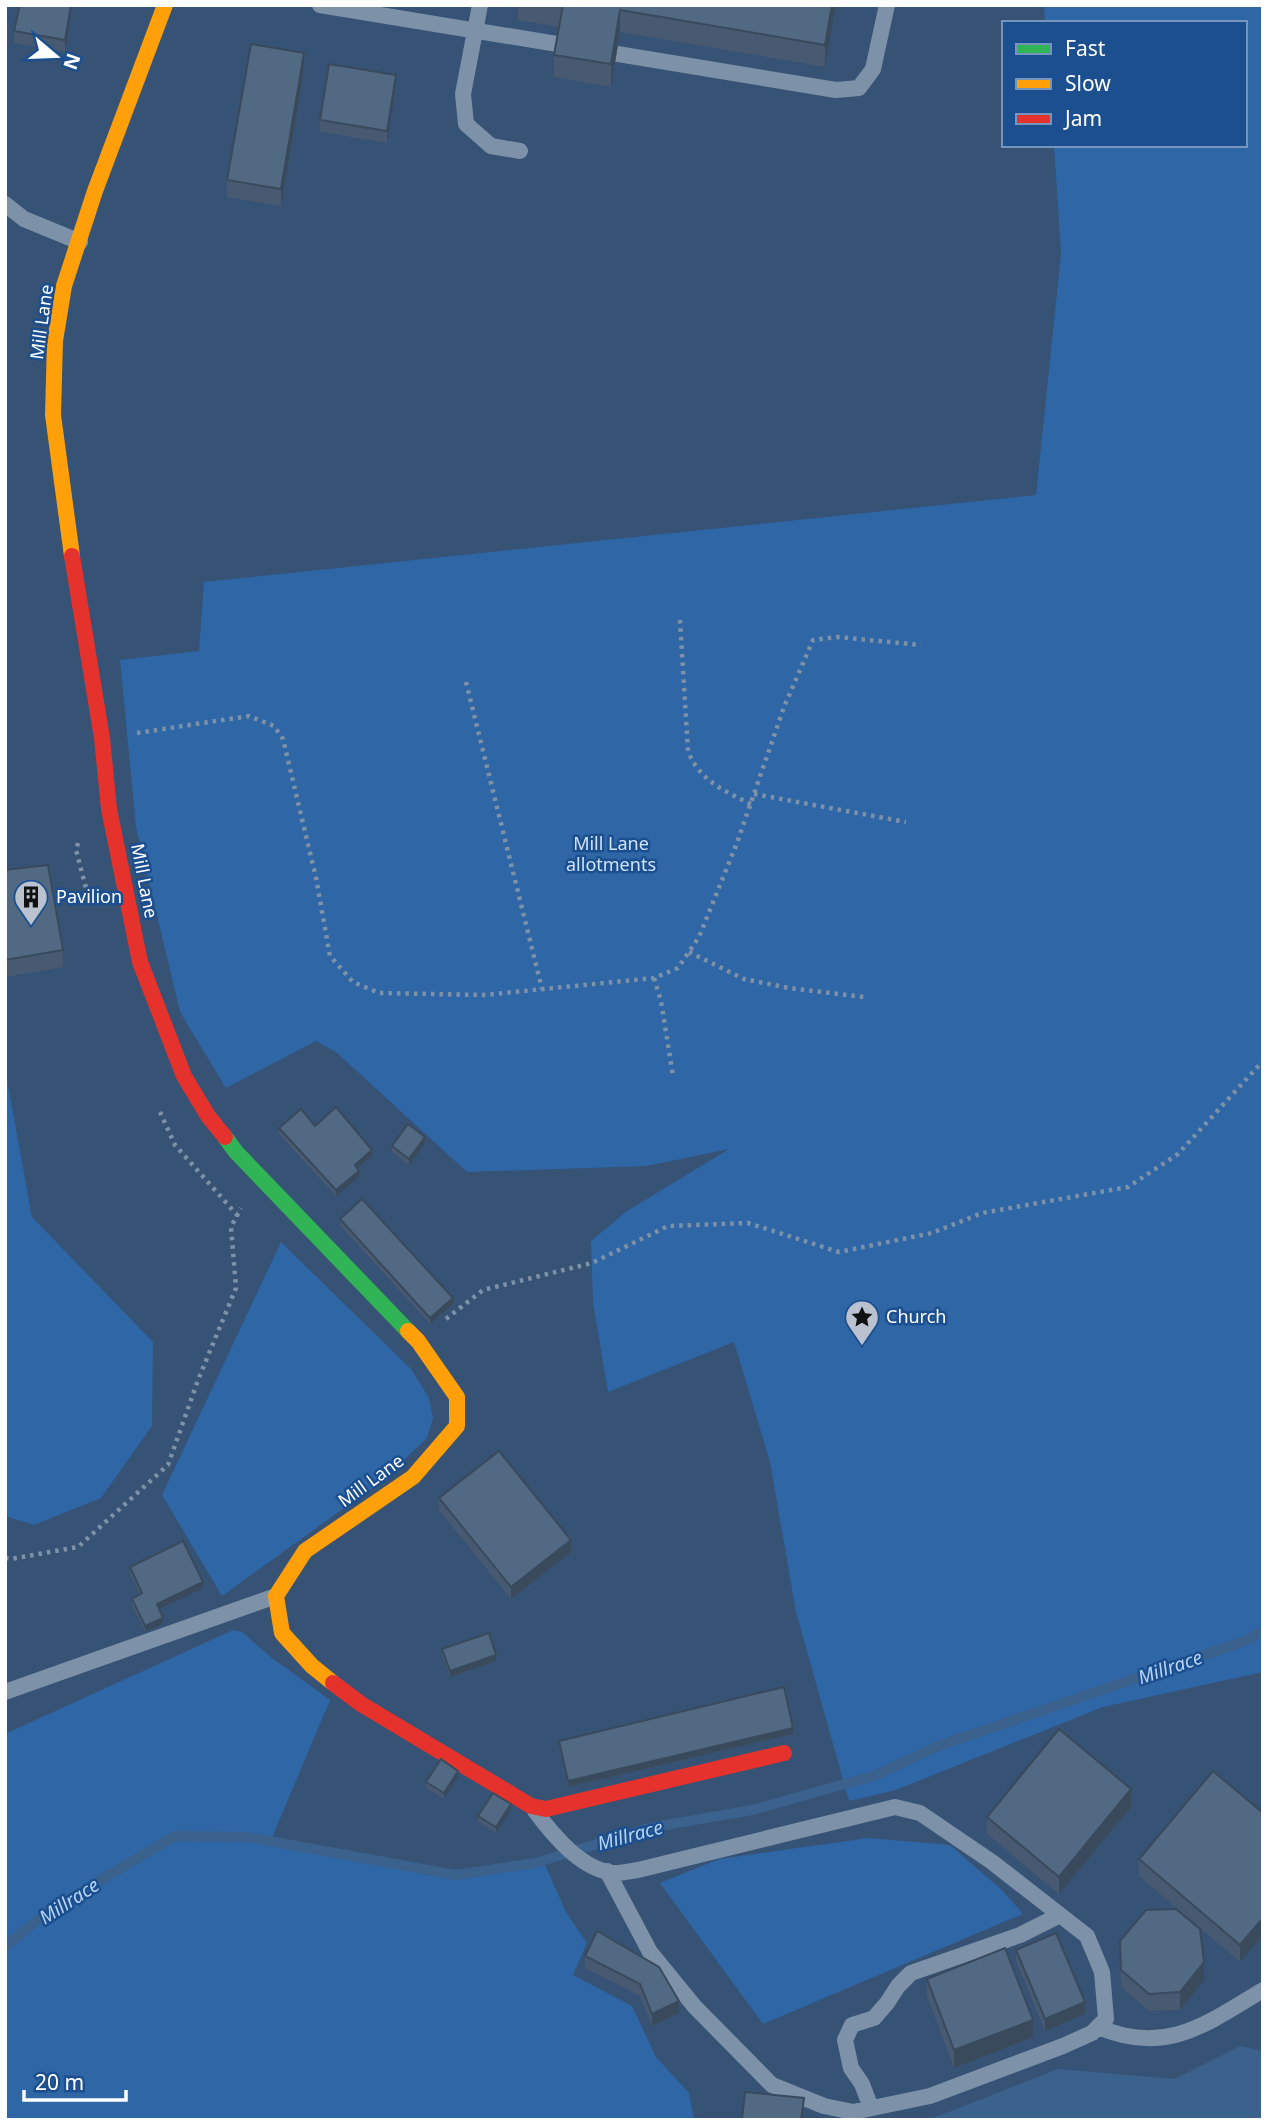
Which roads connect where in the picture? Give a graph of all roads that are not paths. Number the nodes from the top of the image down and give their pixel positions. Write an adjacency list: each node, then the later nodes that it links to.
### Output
1 (165, 5): 8 (street, Mill Lane)
2 (320, 5): 5 (lane)
3 (480, 5): 5 (lane)
4 (887, 5): 5 (lane)
5 (475, 30): 6 (lane)
6 (520, 151)
7 (5, 204): 8 (lane)
8 (79, 242): 9 (street, Mill Lane)
9 (276, 1596): 10 (lane); 12 (street)
10 (5, 1692)
11 (784, 1753): 12 (street)
12 (531, 1806): 13 (lane)
13 (607, 1871): 14 (lane); 17 (lane)
14 (1060, 1915): 16 (lane); 17 (lane)
15 (1263, 1990): 16 (lane)
16 (1098, 2027): 17 (lane)
17 (871, 2108)

